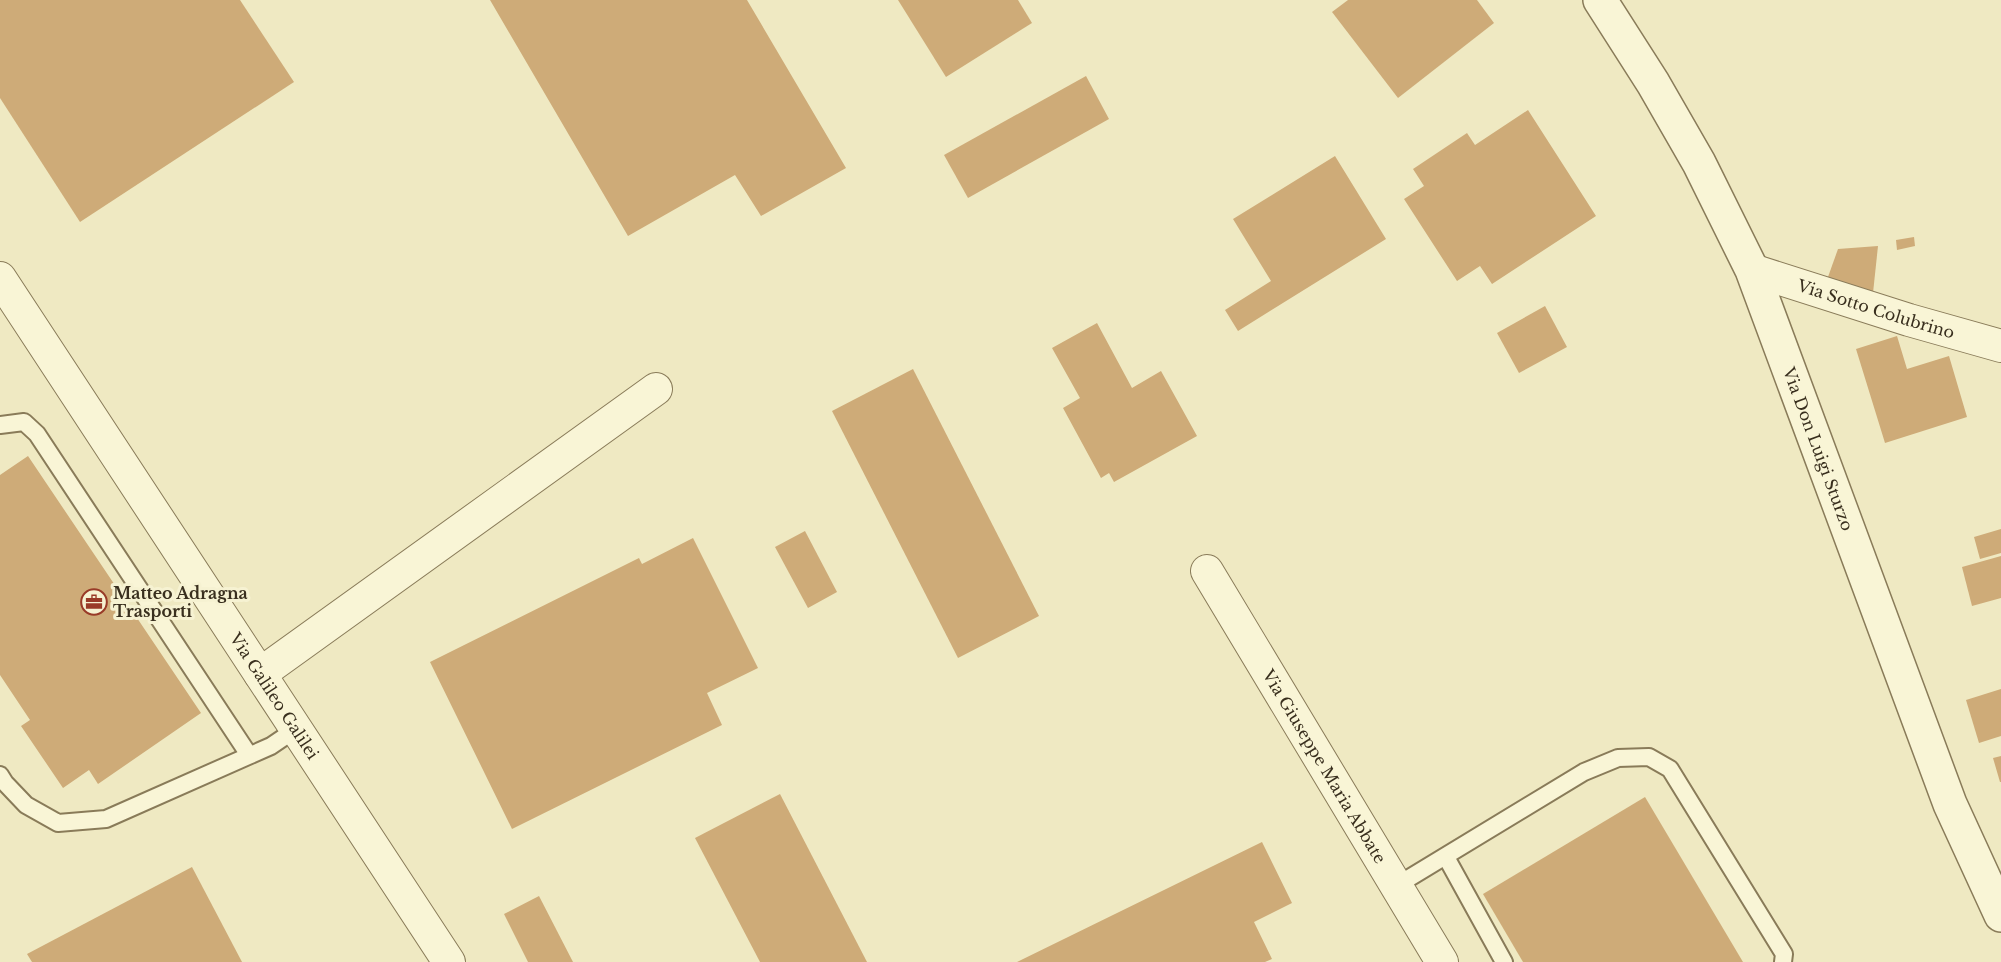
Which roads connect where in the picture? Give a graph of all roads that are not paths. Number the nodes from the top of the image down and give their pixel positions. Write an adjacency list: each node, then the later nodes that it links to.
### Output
1 (1600, 0): 2 (street, Via Don Luigi Sturzo)
2 (1752, 270): 4 (street, Via Sotto Colubrino); 14 (street, Via Don Luigi Sturzo)
3 (0, 278): 8 (street, Via Galileo Galilei)
4 (2001, 346)
5 (656, 389): 8 (street)
6 (0, 425): 10 (lane)
7 (1207, 571): 13 (street, Via Giuseppe Maria Abbate)
8 (260, 674): 9 (street, Via Galileo Galilei)
9 (296, 729): 10 (lane); 15 (street, Via Galileo Galilei)
10 (249, 755): 11 (lane)
11 (0, 775)
12 (1446, 857): 13 (lane); 17 (lane); 18 (lane)
13 (1396, 886): 16 (street, Via Giuseppe Maria Abbate)
14 (2000, 910)
15 (449, 962)
16 (1442, 962)
17 (1504, 962)
18 (1784, 962)

